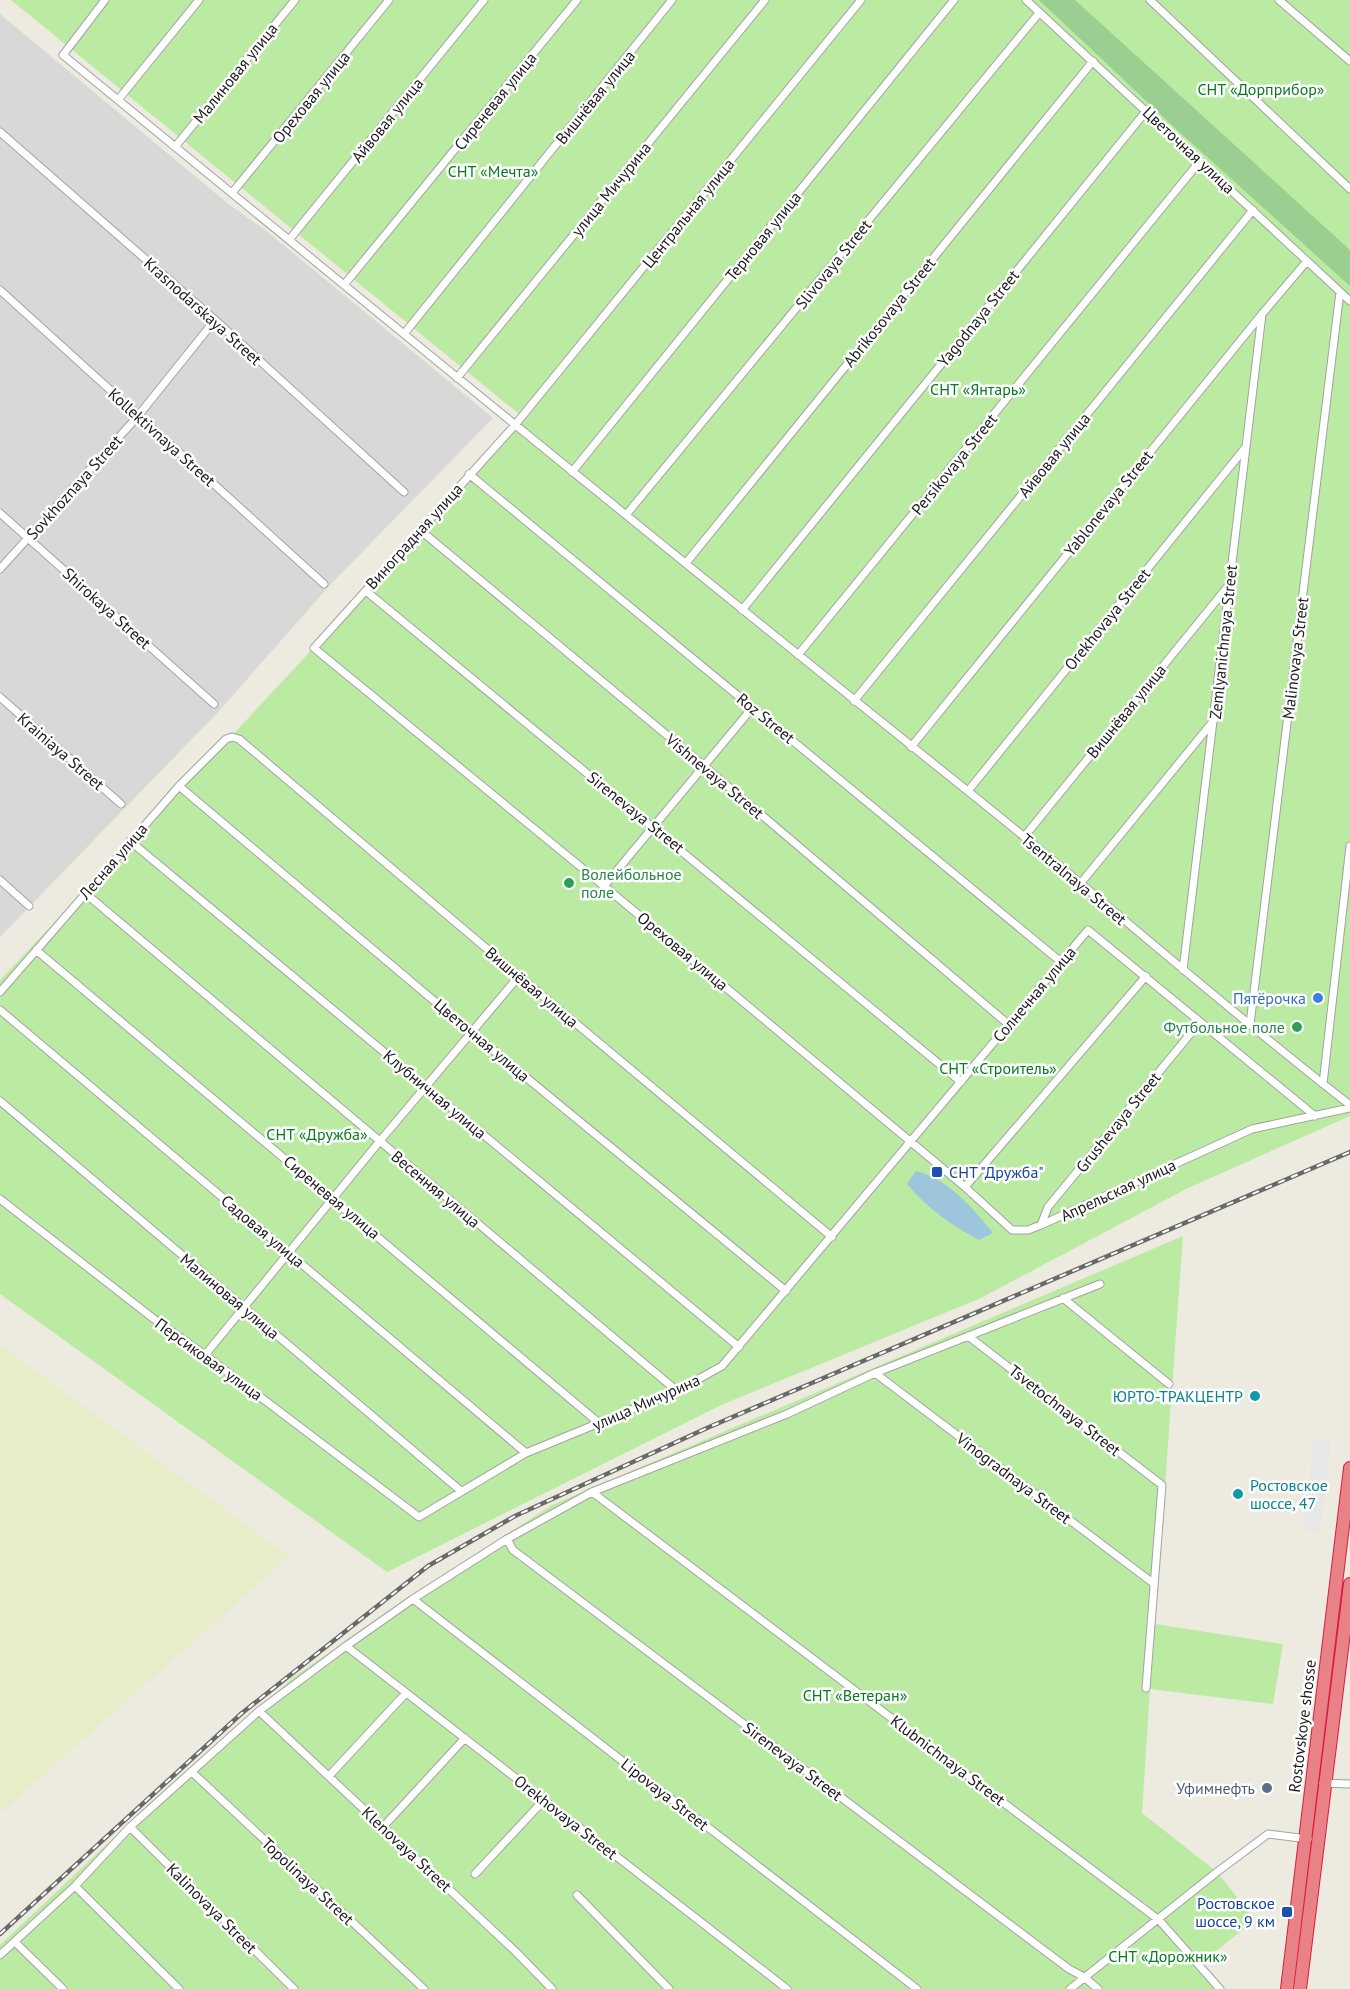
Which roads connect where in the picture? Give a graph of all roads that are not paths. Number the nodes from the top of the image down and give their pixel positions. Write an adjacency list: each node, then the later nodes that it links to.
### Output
1 (105, 0): 17 (street, Tsentralnaya Street)
2 (199, 0): 17 (street)
3 (295, 0): 20 (street, Малиновая улица)
4 (389, 0): 23 (street, Ореховая улица)
5 (484, 0): 25 (street, Айвовая улица)
6 (577, 0): 27 (street, Сиреневая улица)
7 (672, 0): 33 (street, Вишнёвая улица)
8 (765, 0): 34 (street, улица Мичурина)
9 (861, 0): 36 (street, Центральная улица)
10 (954, 0): 38 (street, Терновая улица)
11 (1026, 0): 14 (street, Цветочная улица)
12 (1150, 0): 22 (street)
13 (1279, 0): 16 (street)
14 (1039, 12): 15 (street, Цветочная улица); 42 (street, Slivovaya Street)
15 (1093, 61): 18 (street, Цветочная улица); 45 (street, Abrikosovaya Street)
16 (1350, 61)
17 (118, 100): 20 (street, Tsentralnaya Street)
18 (1147, 110): 21 (street, Цветочная улица); 50 (street, Yagodnaya Street)
19 (0, 132): 32 (street, Krasnodarskaya Street)
20 (175, 147): 23 (street, Tsentralnaya Street)
21 (1200, 161): 24 (street, Цветочная улица); 52 (street, Persikovaya Street)
22 (1350, 189)
23 (232, 193): 25 (street, Tsentralnaya Street)
24 (1253, 210): 26 (street, Цветочная улица); 54 (street, Айвовая улица)
25 (289, 240): 27 (street, Tsentralnaya Street)
26 (1307, 261): 29 (street, Цветочная улица); 31 (street, Yablonevaya Street)
27 (344, 285): 33 (street, Tsentralnaya Street)
28 (0, 290): 35 (street, Kollektivnaya Street)
29 (1340, 292): 30 (street, Цветочная улица); 82 (street, Malinovaya Street)
30 (1350, 301)
31 (1262, 314): 37 (street, Zemlyanichnaya Street); 59 (street, Yablonevaya Street)
32 (215, 320): 35 (street, Sovkhoznaya Street); 40 (street, Krasnodarskaya Street)
33 (404, 334): 34 (street, Tsentralnaya Street)
34 (457, 378): 36 (street, Tsentralnaya Street)
35 (138, 416): 44 (street, Sovkhoznaya Street); 47 (street, Kollektivnaya Street)
36 (515, 425): 38 (street, Tsentralnaya Street); 39 (street, Виноградная улица)
37 (1246, 446): 48 (street, Zemlyanichnaya Street); 62 (street, Orekhovaya Street)
38 (572, 472): 42 (street, Tsentralnaya Street)
39 (469, 474): 43 (street, Виноградная улица); 56 (street, Roz Street)
40 (404, 492)
41 (0, 513): 44 (street, Shirokaya Street)
42 (626, 515): 45 (street, Tsentralnaya Street)
43 (420, 530): 49 (street, Виноградная улица); 60 (street, Vishnevaya Street)
44 (28, 538): 46 (street, Sovkhoznaya Street); 55 (street, Shirokaya Street)
45 (686, 563): 50 (street, Tsentralnaya Street)
46 (0, 569)
47 (324, 584)
48 (1229, 585): 57 (street, Zemlyanichnaya Street); 65 (street, Вишнёвая улица)
49 (366, 591): 51 (street, Виноградная улица); 64 (street, Sirenevaya Street)
50 (742, 610): 52 (street, Tsentralnaya Street)
51 (314, 648): 70 (street, Ореховая улица)
52 (798, 655): 54 (street, Tsentralnaya Street)
53 (0, 698): 63 (street, Krainiaya Street)
54 (854, 701): 59 (street, Tsentralnaya Street)
55 (214, 704)
56 (753, 707): 60 (street); 74 (street, Roz Street)
57 (1215, 719): 69 (street); 75 (street, Zemlyanichnaya Street)
58 (232, 737): 61 (street, Лесная улица); 76 (street, Вишнёвая улица)
59 (911, 747): 62 (street, Tsentralnaya Street)
60 (704, 766): 64 (street); 81 (street, Vishnevaya Street)
61 (179, 786): 66 (street, Лесная улица); 83 (street, Цветочная улица)
62 (968, 791): 65 (street, Tsentralnaya Street)
63 (121, 804)
64 (653, 826): 70 (street); 84 (street, Sirenevaya Street)
65 (1024, 837): 69 (street, Tsentralnaya Street)
66 (130, 841): 71 (street, Лесная улица); 86 (street, Клубничная улица)
67 (1350, 846): 85 (street)
68 (0, 880): 72 (street)
69 (1080, 884): 75 (street, Tsentralnaya Street)
70 (604, 886): 91 (street, Ореховая улица)
71 (85, 893): 73 (street, Лесная улица); 90 (street, Весенняя улица)
72 (29, 906)
73 (36, 950): 78 (street, Лесная улица); 93 (street, Сиреневая улица)
74 (1061, 962): 77 (street, Солнечная улица); 81 (street, Солнечная улица)
75 (1183, 970): 82 (street, Tsentralnaya Street)
76 (519, 976): 83 (street); 96 (street, Вишнёвая улица)
77 (1146, 976): 80 (street); 92 (street)
78 (0, 992)
79 (0, 1010): 97 (street, Садовая улица)
80 (1200, 1022): 89 (street); 95 (street, Grushevaya Street)
81 (1008, 1024): 84 (street, Солнечная улица)
82 (1250, 1024): 85 (street, Tsentralnaya Street)
83 (471, 1032): 86 (street); 99 (street, Цветочная улица)
84 (961, 1082): 91 (street, Солнечная улица)
85 (1323, 1084): 88 (street, Tsentralnaya Street)
86 (426, 1086): 90 (street); 103 (street, Клубничная улица)
87 (0, 1101): 101 (street, Малиновая улица)
88 (1350, 1106): 89 (street, Апрельская улица)
89 (1316, 1116): 95 (street, Апрельская улица)
90 (379, 1142): 93 (street); 107 (street, Весенняя улица)
91 (911, 1142): 92 (street, Апрельская улица); 96 (street, Солнечная улица)
92 (965, 1187): 95 (street, Апрельская улица)
93 (334, 1198): 97 (street); 108 (street, Сиреневая улица)
94 (0, 1199): 104 (street, Персиковая улица)
95 (1041, 1226)
96 (832, 1237): 99 (street, улица Мичурина)
97 (289, 1252): 101 (street); 109 (street, Садовая улица)
98 (1100, 1284): 100 (street)
99 (786, 1291): 103 (street, улица Мичурина)
100 (1063, 1298): 102 (street); 106 (street)
101 (243, 1307): 104 (street); 111 (street, Малиновая улица)
102 (968, 1336): 105 (street); 115 (street, Tsvetochnaya Street)
103 (739, 1347): 107 (street, улица Мичурина)
104 (205, 1355): 113 (street, Персиковая улица)
105 (875, 1373): 112 (street); 115 (street, Vinogradnaya Street)
106 (1169, 1384)
107 (677, 1391): 108 (street, улица Мичурина)
108 (599, 1423): 109 (street, улица Мичурина)
109 (526, 1453): 111 (street, улица Мичурина)
110 (1350, 1468): 125 (highway, Rostovskoye shosse)
111 (461, 1491): 113 (street, улица Мичурина)
112 (592, 1492): 114 (street); 136 (street, Klubnichnaya Street)
113 (419, 1517)
114 (507, 1539): 117 (street); 139 (street, Sirenevaya Street)
115 (1153, 1583): 119 (street)
116 (1350, 1584): 126 (highway, Rostovskoye shosse)
117 (413, 1599): 118 (street); 147 (street, Lipovaya Street)
118 (346, 1646): 120 (street, Orekhovaya Street); 121 (street)
119 (1146, 1688)
120 (406, 1693): 122 (street, Orekhovaya Street); 124 (street)
121 (260, 1711): 123 (street); 124 (street, Klenovaya Street)
122 (465, 1738): 128 (street, Orekhovaya Street); 130 (street)
123 (193, 1773): 129 (street); 143 (street, Topolinaya Street)
124 (329, 1776): 130 (street, Klenovaya Street)
125 (1312, 1782): 126 (street); 131 (highway, Rostovskoye shosse)
126 (1327, 1784): 127 (street); 132 (highway, Rostovskoye shosse)
127 (1350, 1784)
128 (544, 1800): 133 (street); 146 (street, Orekhovaya Street)
129 (130, 1827): 134 (street); 142 (street, Kalinovaya Street)
130 (383, 1827): 144 (street, Klenovaya Street)
131 (1304, 1838): 132 (street); 136 (street); 151 (highway, Rostovskoye shosse)
132 (1320, 1841): 152 (highway, Rostovskoye shosse)
133 (475, 1874)
134 (75, 1886): 137 (street); 141 (street)
135 (577, 1895): 145 (street)
136 (1159, 1920): 139 (street); 150 (street, Klubnichnaya Street)
137 (15, 1942): 138 (street); 140 (street)
138 (0, 1955)
139 (1084, 1977): 148 (street); 149 (street)
140 (63, 1989)
141 (179, 1989)
142 (294, 1989)
143 (424, 1989)
144 (552, 1989)
145 (669, 1989)
146 (787, 1989)
147 (916, 1989)
148 (1070, 1989)
149 (1098, 1989)
150 (1220, 1989)
151 (1287, 1989)
152 (1300, 1989)

